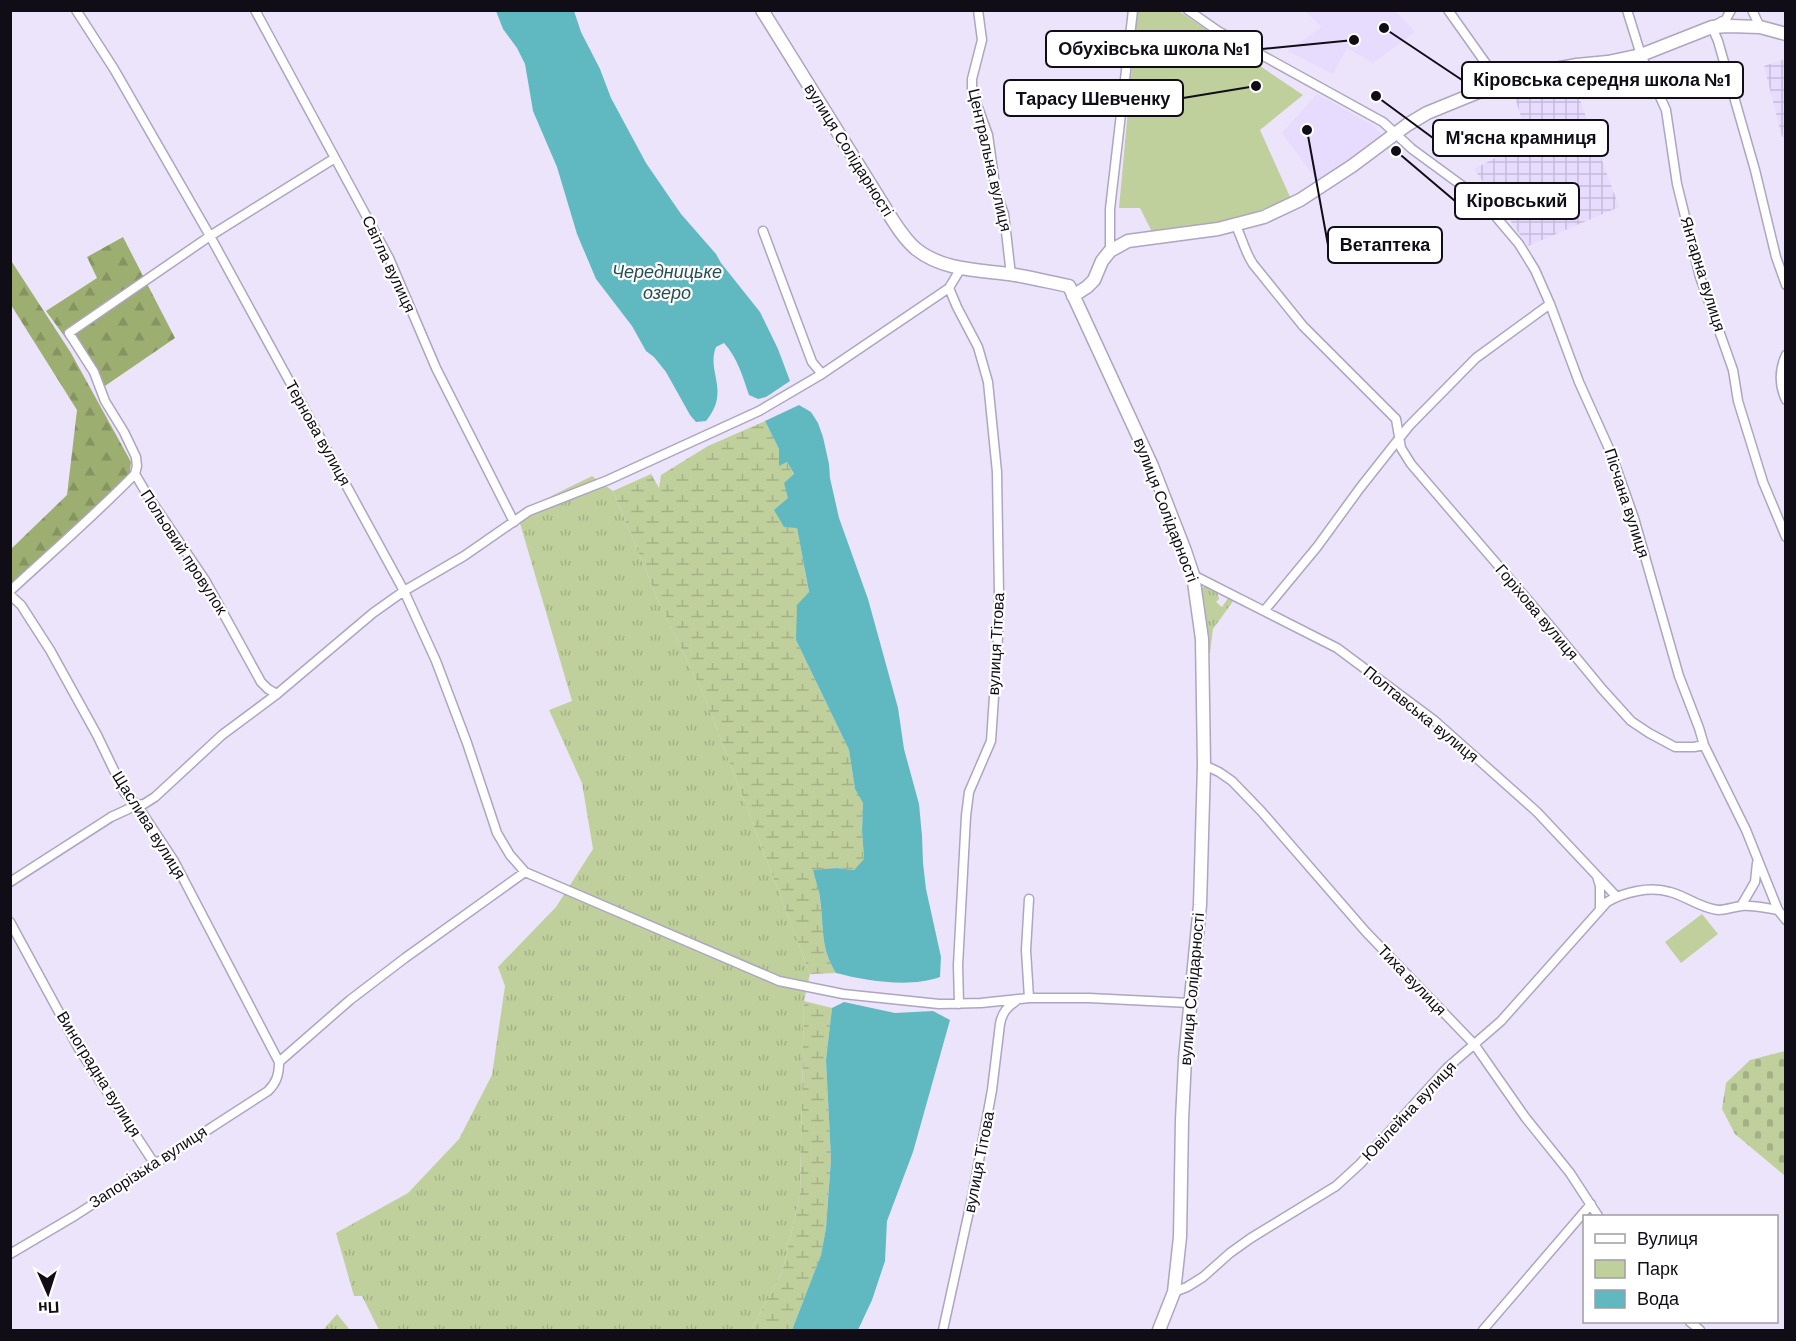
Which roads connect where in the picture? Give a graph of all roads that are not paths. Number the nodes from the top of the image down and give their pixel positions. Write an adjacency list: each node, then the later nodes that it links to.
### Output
1 (76, 10): 20 (street, Тернова вулиця)
2 (255, 10): 17 (street, Світла вулиця)
3 (762, 10): 22 (main road, вулиця Солідарності)
4 (978, 10): 23 (street, Центральна вулиця)
5 (1133, 10): 21 (street)
6 (1188, 10): 16 (street)
7 (1448, 10): 15 (street)
8 (1627, 10): 14 (street, Янтарна вулиця)
9 (1731, 10): 11 (street)
10 (1752, 10): 12 (street)
11 (1712, 27): 12 (main road); 14 (main road); 24 (street)
12 (1760, 27): 13 (main road)
13 (1785, 34)
14 (1641, 55): 15 (main road); 34 (street, Янтарна вулиця)
15 (1498, 84): 16 (main road)
16 (1395, 134): 18 (main road); 27 (street, Пісчана вулиця)
17 (335, 158): 20 (street); 33 (street, Світла вулиця)
18 (1236, 226): 21 (main road); 31 (street, Горіхова вулиця)
19 (763, 231): 29 (street)
20 (210, 236): 32 (street, Польовий провулок); 36 (street, Тернова вулиця)
21 (1110, 251): 26 (main road)
22 (961, 268): 23 (main road, вулиця Солідарності); 25 (street)
23 (1011, 275): 26 (main road, вулиця Солідарності)
24 (1785, 285)
25 (949, 288): 29 (street); 57 (street, вулиця Тітова)
26 (1073, 296): 35 (main road, вулиця Солідарності)
27 (1550, 304): 31 (street); 40 (street, Пісчана вулиця)
28 (1785, 355): 30 (street)
29 (822, 374): 33 (street)
30 (1785, 400)
31 (1400, 437): 38 (street); 40 (street, Горіхова вулиця)
32 (135, 474): 37 (street); 39 (street, Польовий провулок)
33 (514, 522): 36 (street)
34 (1785, 537)
35 (1193, 575): 38 (street, Полтавська вулиця); 41 (main road, вулиця Солідарності)
36 (404, 591): 39 (street); 44 (street, Тернова вулиця)
37 (10, 593): 42 (street, Щаслива вулиця)
38 (1264, 611): 45 (street, Полтавська вулиця)
39 (276, 694): 42 (street)
40 (1704, 745): 43 (street, Пісчана вулиця)
41 (1204, 765): 56 (main road, вулиця Солідарності); 58 (street, Тиха вулиця)
42 (137, 805): 46 (street); 59 (street, Щаслива вулиця)
43 (1756, 860): 49 (street); 51 (street, Пісчана вулиця)
44 (525, 872): 57 (street); 59 (street)
45 (1597, 875): 47 (street, Полтавська вулиця); 50 (street)
46 (10, 882)
47 (1616, 896): 49 (street); 50 (street, Ювілейна вулиця)
48 (1029, 898): 54 (street)
49 (1741, 906): 51 (street)
50 (1600, 908): 58 (street, Ювілейна вулиця)
51 (1778, 910): 52 (street, Пісчана вулиця)
52 (1785, 920)
53 (10, 922): 61 (street, Виноградна вулиця)
54 (1029, 998): 55 (street); 56 (street)
55 (1019, 999): 57 (street); 66 (street, вулиця Тітова)
56 (1190, 1003): 65 (main road, вулиця Солідарності)
57 (959, 1004)
58 (1474, 1044): 62 (street, Тиха вулиця); 65 (street, Ювілейна вулиця)
59 (279, 1062): 60 (street, Щаслива вулиця)
60 (279, 1074): 61 (street, Запорізька вулиця)
61 (154, 1163): 64 (street, Запорізька вулиця)
62 (1591, 1204): 63 (street, Тиха вулиця); 68 (street)
63 (1597, 1215)
64 (10, 1254)
65 (1174, 1292): 67 (main road, вулиця Солідарності)
66 (943, 1330)
67 (1159, 1330)
68 (1483, 1330)

